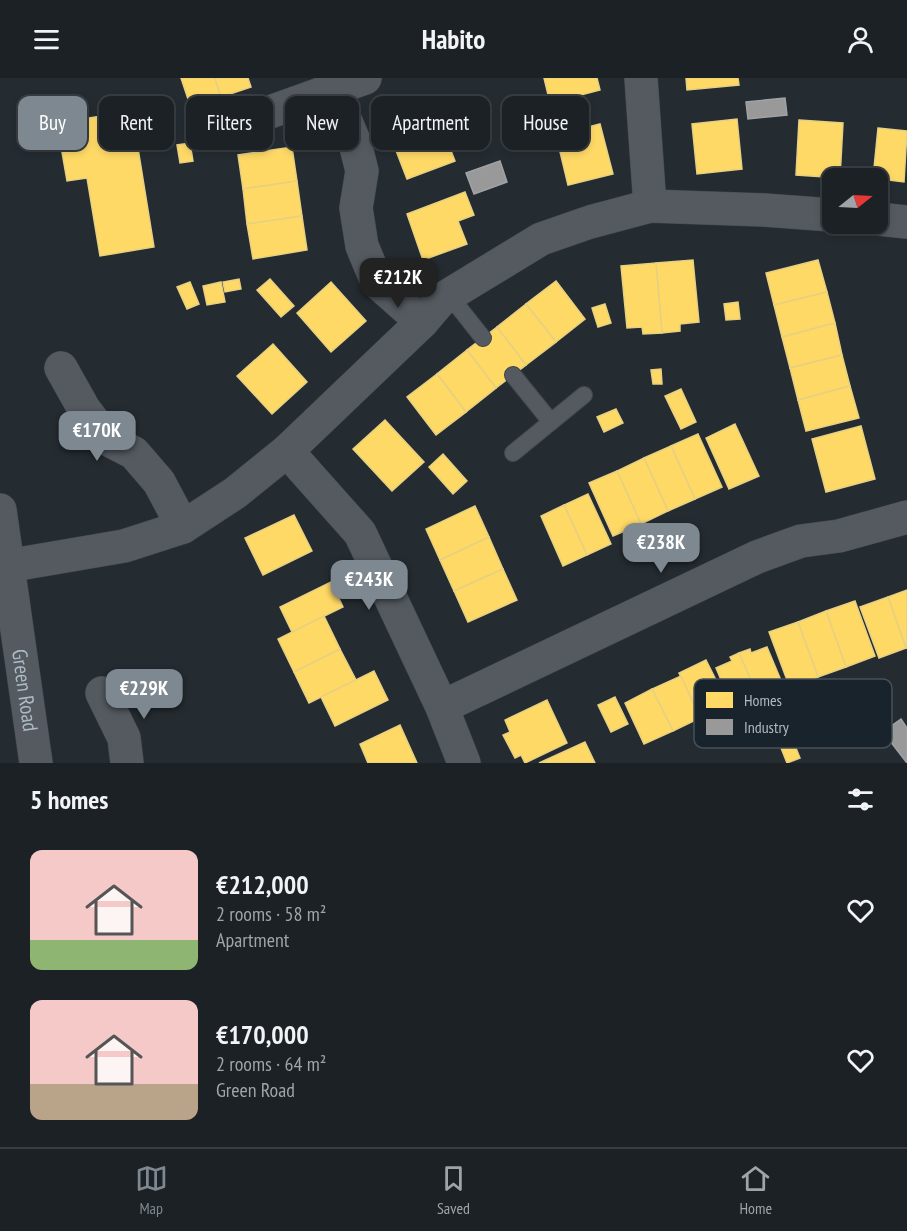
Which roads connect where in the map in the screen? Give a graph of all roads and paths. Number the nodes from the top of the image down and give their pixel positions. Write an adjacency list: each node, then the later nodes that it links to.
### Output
1 (365, 78): 3 (street)
2 (641, 78): 5 (street)
3 (333, 91): 4 (street); 10 (street)
4 (273, 111)
5 (650, 206): 6 (street); 9 (street)
6 (822, 215)
7 (888, 220): 8 (street)
8 (907, 222)
9 (449, 295): 10 (street); 11 (lane)
10 (422, 322): 16 (street)
11 (483, 338)
12 (61, 368): 20 (street)
13 (513, 375): 15 (lane)
14 (584, 395): 15 (lane)
15 (551, 422): 17 (lane)
16 (287, 451): 20 (street); 23 (street)
17 (513, 453)
18 (0, 510): 21 (street, Green Road)
19 (907, 517): 23 (street)
20 (183, 527): 21 (street)
21 (7, 566): 24 (street, Green Road)
22 (102, 693): 25 (street)
23 (442, 707): 26 (street)
24 (36, 763)
25 (127, 763)
26 (464, 763)

